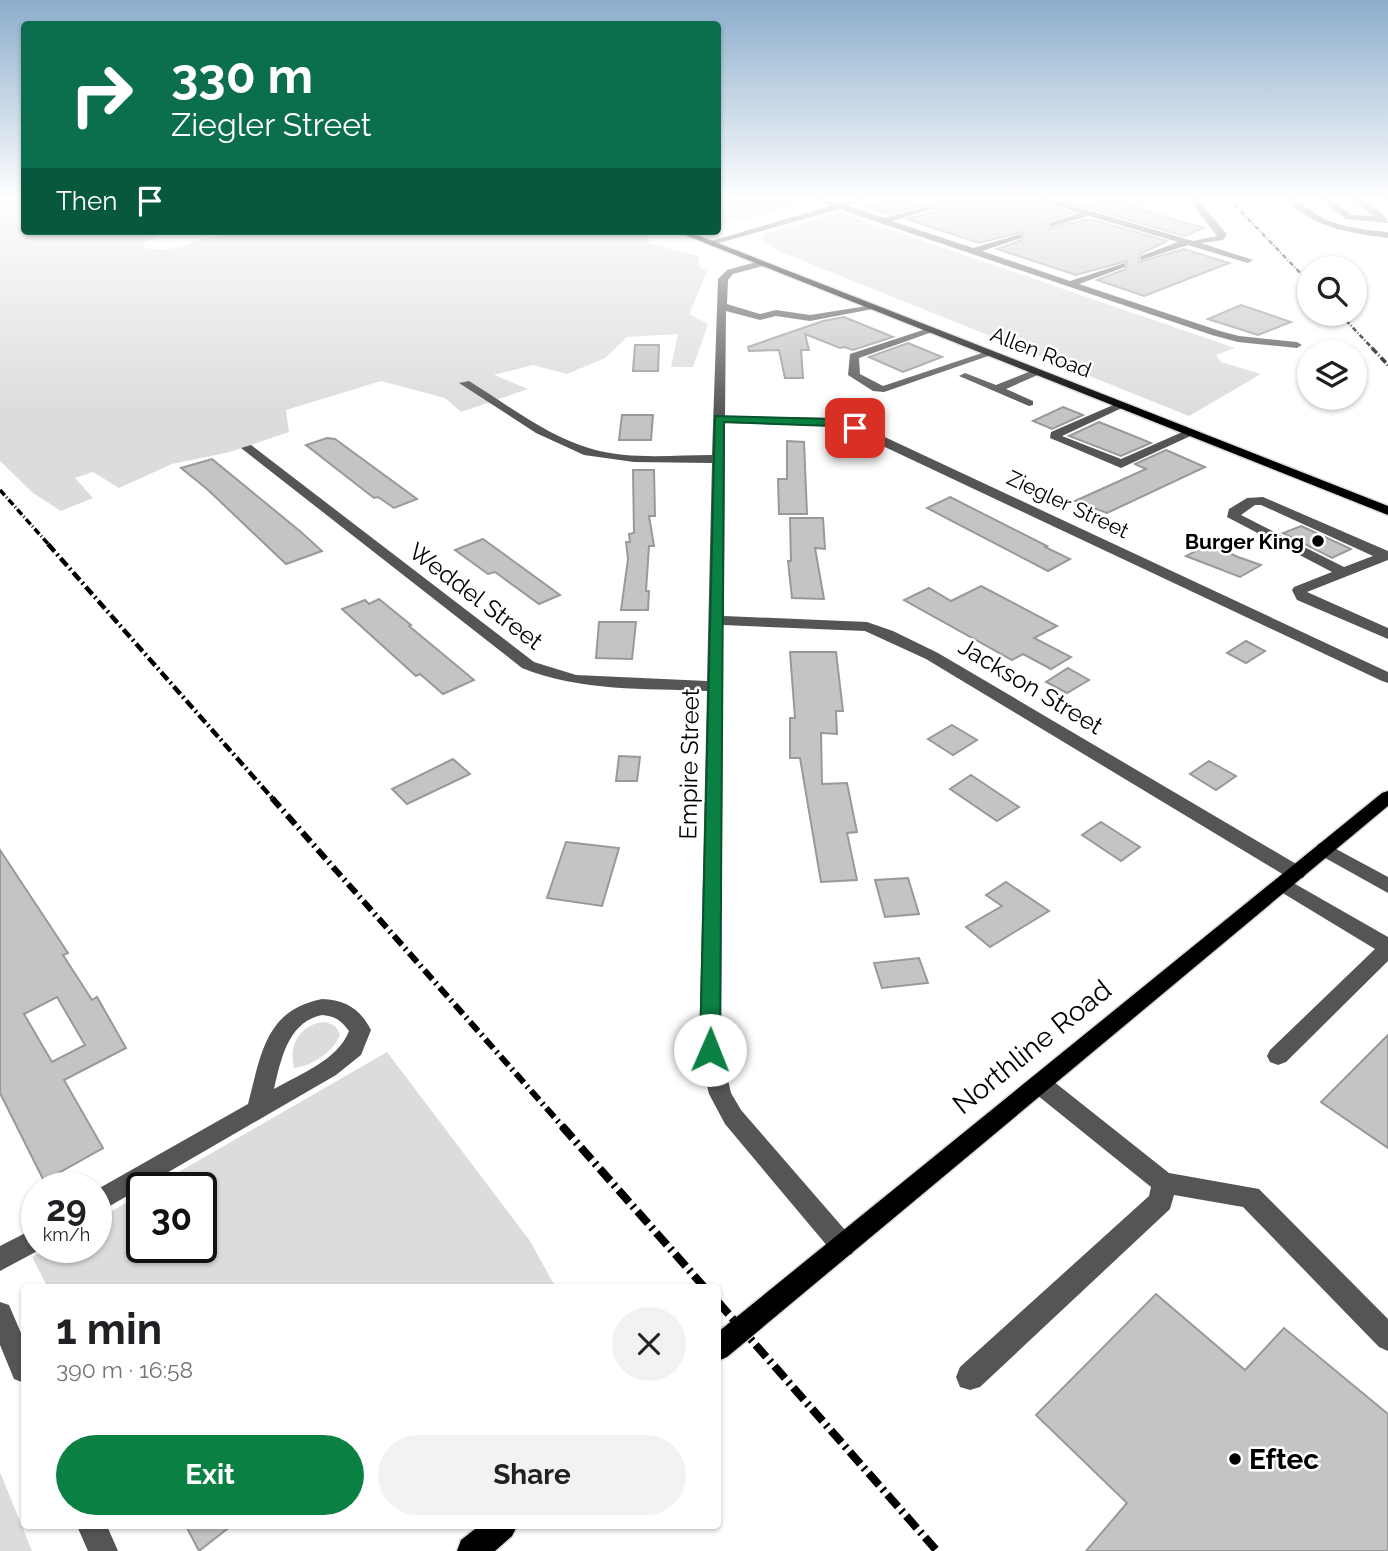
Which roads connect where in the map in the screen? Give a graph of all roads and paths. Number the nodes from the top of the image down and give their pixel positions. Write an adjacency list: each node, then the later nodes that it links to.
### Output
1 (740, 269): 6 (street, Empire Street)
2 (774, 269): 7 (main road, Allen Road)
3 (1027, 269): 5 (street)
4 (1110, 269): 5 (street)
5 (1070, 284): 9 (street)
6 (721, 306): 7 (street); 17 (street, Empire Street)
7 (873, 308): 8 (main road, Allen Road)
8 (930, 331): 10 (main road, Allen Road); 10 (street)
9 (1297, 345)
10 (989, 354): 11 (main road, Allen Road)
11 (1036, 372): 14 (street); 16 (main road, Allen Road)
12 (965, 376): 14 (street)
13 (465, 383): 20 (street)
14 (996, 389): 15 (street)
15 (1029, 402)
16 (1120, 405): 18 (main road, Allen Road); 18 (street)
17 (719, 419): 20 (street, Empire Street); 26 (street, Ziegler Street)
18 (1191, 433): 21 (main road, Allen Road)
19 (247, 448): 27 (street, Weddel Street)
20 (718, 459): 24 (street, Empire Street)
21 (1388, 511)
22 (1386, 555): 23 (street); 23 (street)
23 (1343, 572): 25 (street)
24 (715, 621): 27 (street, Empire Street); 30 (street, Jackson Street)
25 (1388, 634)
26 (1388, 678)
27 (714, 686): 38 (street, Empire Street)
28 (1388, 797): 29 (main road, Northline Road)
29 (1325, 849): 30 (main road, Northline Road); 31 (street)
30 (1290, 878): 32 (street, Jackson Street); 34 (main road, Northline Road)
31 (1388, 886)
32 (1388, 948): 33 (street)
33 (1278, 1056)
34 (1040, 1084): 36 (street); 38 (main road, Northline Road)
35 (258, 1109): 35 (street); 37 (street)
36 (1163, 1183): 42 (street); 45 (street)
37 (112, 1194)
38 (843, 1246): 43 (main road, Northline Road)
39 (21, 1247): 40 (street)
40 (0, 1259)
41 (0, 1314): 44 (street)
42 (1388, 1338)
43 (721, 1346)
44 (21, 1363)
45 (970, 1377)
46 (93, 1529): 48 (street)
47 (498, 1529): 49 (main road)
48 (103, 1551)
49 (472, 1551)

